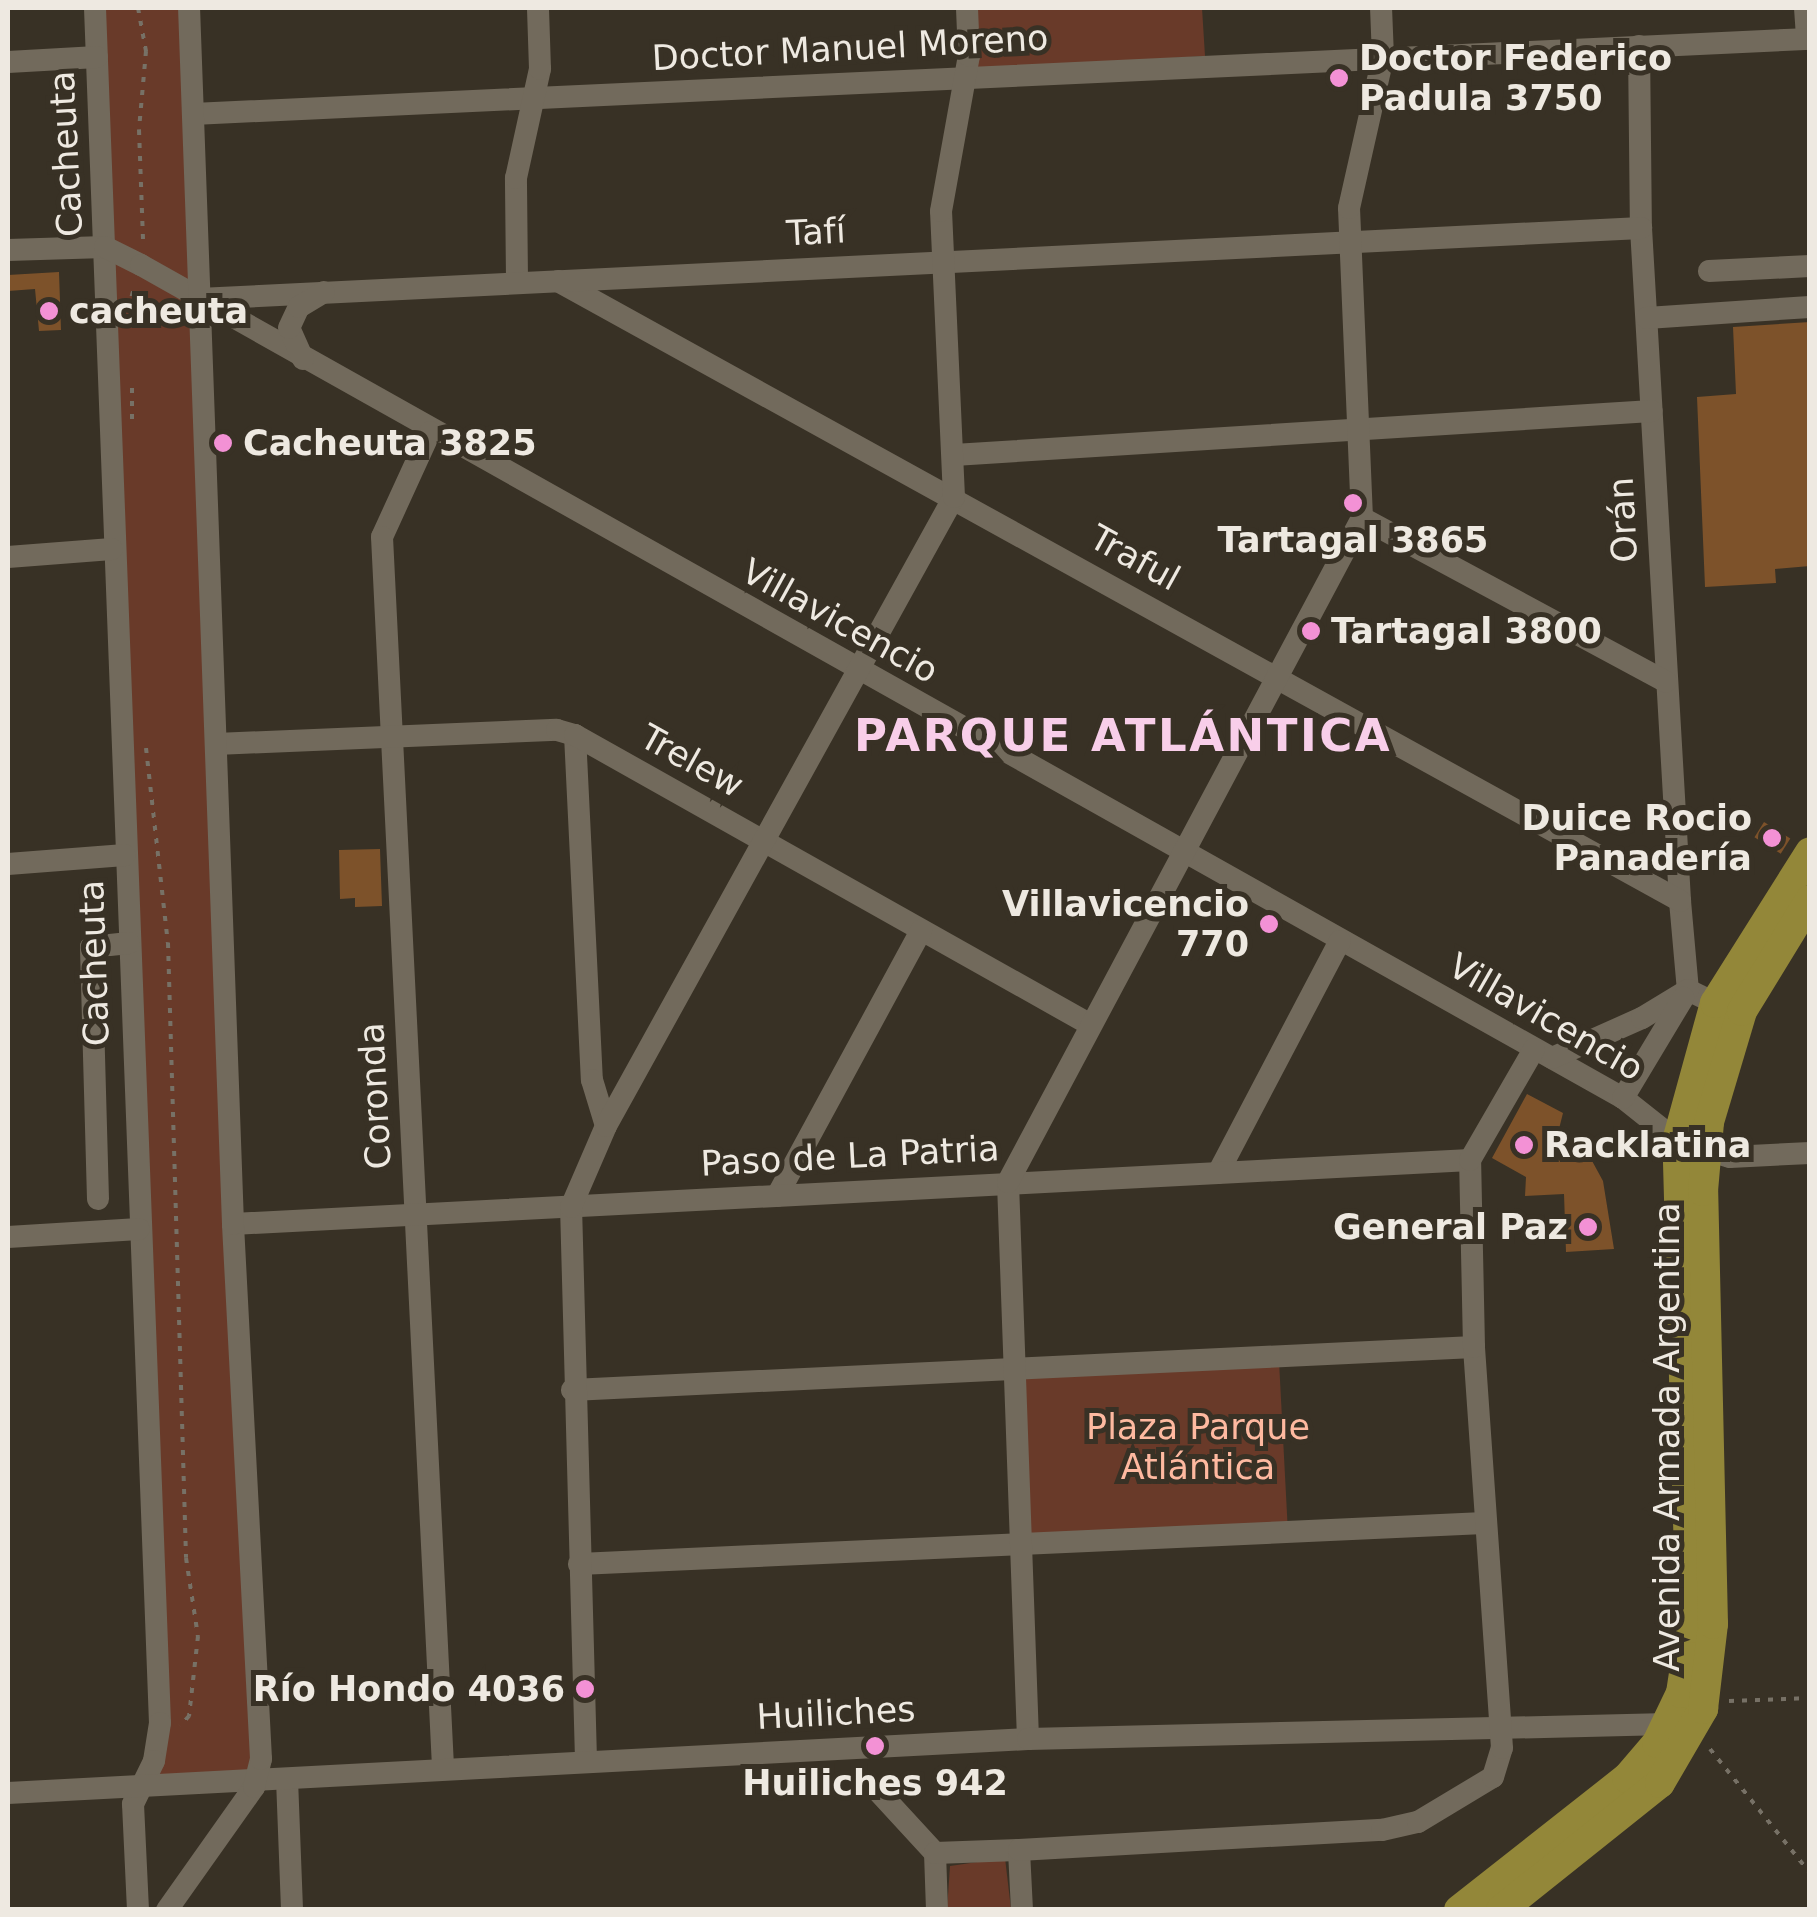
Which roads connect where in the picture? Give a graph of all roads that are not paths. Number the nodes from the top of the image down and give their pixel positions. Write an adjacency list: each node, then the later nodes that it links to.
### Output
1 (95, 8): 9 (street, Cacheuta)
2 (189, 8): 14 (street)
3 (538, 8): 13 (street)
4 (966, 8): 12 (street)
5 (1381, 8): 10 (street)
6 (1805, 8): 7 (street)
7 (1808, 39): 8 (street, Doctor Manuel Moreno)
8 (1638, 46): 10 (street, Doctor Manuel Moreno); 15 (street, Orán)
9 (96, 57): 11 (street); 17 (street, Cacheuta)
10 (1383, 57): 12 (street, Doctor Manuel Moreno); 16 (street)
11 (8, 62)
12 (966, 77): 13 (street, Doctor Manuel Moreno); 19 (street)
13 (535, 98): 14 (street, Doctor Manuel Moreno); 23 (street)
14 (193, 114): 25 (street)
15 (1641, 228): 16 (street, Tafí); 27 (street, Orán)
16 (1350, 244): 19 (street, Tafí); 30 (street)
17 (105, 247): 18 (street); 25 (street); 35 (street, Cacheuta)
18 (8, 250)
19 (942, 262): 22 (street, Tafí); 32 (street)
20 (1810, 266): 21 (street)
21 (1709, 270)
22 (555, 279): 23 (street, Tafí); 33 (street, Traful)
23 (517, 280): 24 (street, Tafí)
24 (325, 292): 25 (street, Tafí); 28 (street)
25 (199, 299): 28 (street, Villavicencio); 42 (street)
26 (1810, 307): 27 (street)
27 (1647, 318): 29 (street, Orán)
28 (302, 358): 31 (street, Villavicencio)
29 (1652, 411): 30 (street); 39 (street, Orán)
30 (1361, 428): 32 (street); 34 (street)
31 (430, 432): 37 (street, Villavicencio); 41 (street, Coronda)
32 (954, 455): 33 (street)
33 (954, 497): 37 (street); 38 (street, Traful)
34 (1362, 518): 38 (street); 39 (street)
35 (112, 548): 36 (street); 46 (street, Cacheuta)
36 (8, 557)
37 (857, 671): 43 (street); 44 (street, Villavicencio)
38 (1276, 677): 44 (street); 48 (street, Traful)
39 (1666, 682): 48 (street, Orán)
40 (575, 735): 41 (street, Trelew); 43 (street, Trelew); 57 (street)
41 (392, 736): 42 (street, Trelew); 67 (street, Coronda)
42 (216, 744): 68 (street)
43 (764, 842): 50 (street, Trelew); 57 (street)
44 (1181, 852): 51 (street, Villavicencio); 54 (street)
45 (1810, 852): 53 (main road, Avenida Armada Argentina)
46 (126, 855): 47 (street); 52 (street, Cacheuta)
47 (8, 864)
48 (1680, 901): 53 (street, Orán)
49 (1809, 902): 59 (main road, Avenida Armada Argentina)
50 (921, 931): 54 (street, Trelew); 64 (street)
51 (1340, 941): 55 (street, Villavicencio); 62 (street)
52 (128, 943): 65 (street); 69 (street, Cacheuta)
53 (1701, 996): 55 (street); 56 (street); 58 (main road, Avenida Armada Argentina)
54 (1089, 1024): 63 (street)
55 (1543, 1054): 56 (street, Villavicencio); 61 (street)
56 (1623, 1098): 58 (street, Villavicencio)
57 (606, 1126): 66 (street)
58 (1676, 1141): 59 (street, Villavicencio); 78 (main road, Avenida Armada Argentina)
59 (1705, 1153): 60 (street); 78 (main road, Avenida Armada Argentina)
60 (1810, 1154)
61 (1470, 1160): 62 (street, Paso de La Patria); 71 (street)
62 (1218, 1173): 63 (street, Paso de La Patria)
63 (1008, 1182): 64 (street, Paso de La Patria); 72 (street)
64 (776, 1196): 66 (street, Paso de La Patria)
65 (98, 1199)
66 (571, 1207): 67 (street, Paso de La Patria); 73 (street)
67 (416, 1215): 68 (street, Paso de La Patria); 81 (street, Coronda)
68 (233, 1224): 83 (street)
69 (139, 1229): 70 (street); 84 (street, Cacheuta)
70 (8, 1237)
71 (1474, 1348): 72 (street); 74 (street)
72 (1012, 1369): 73 (street); 75 (street)
73 (572, 1390): 76 (street)
74 (1484, 1522): 75 (street); 77 (street)
75 (1020, 1543): 76 (street); 79 (street)
76 (579, 1564): 80 (street)
77 (1499, 1725): 78 (street, Huiliches); 79 (street, Huiliches); 87 (street)
78 (1681, 1727): 94 (main road, Avenida Armada Argentina); 95 (main road, Avenida Armada Argentina)
79 (1028, 1738): 80 (street, Huiliches)
80 (586, 1760): 81 (street, Huiliches)
81 (444, 1768): 82 (street, Huiliches)
82 (287, 1779): 83 (street, Huiliches); 91 (street)
83 (258, 1780): 84 (street, Huiliches); 90 (street)
84 (147, 1783): 86 (street, Huiliches); 89 (street, Cacheuta)
85 (877, 1790): 88 (street)
86 (8, 1793)
87 (1019, 1850): 88 (street); 93 (street)
88 (936, 1852): 92 (street)
89 (138, 1910)
90 (167, 1910)
91 (292, 1910)
92 (937, 1910)
93 (1022, 1910)
94 (1458, 1910)
95 (1500, 1910)

